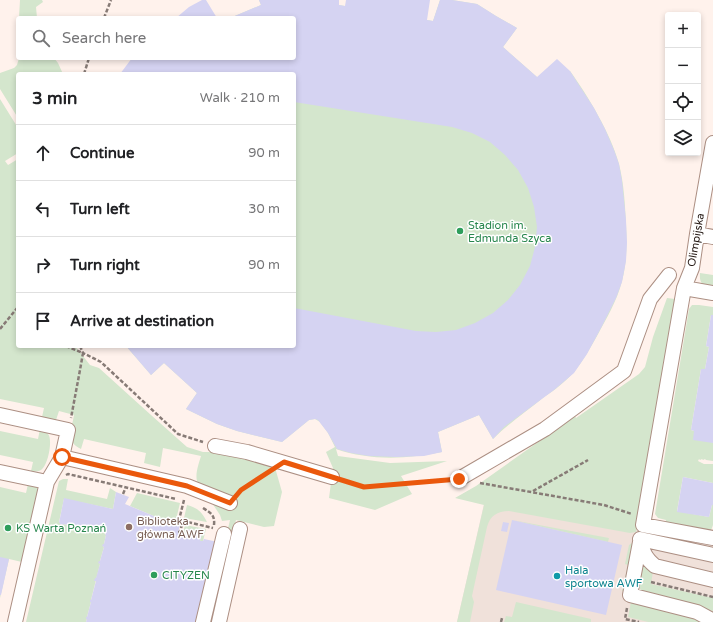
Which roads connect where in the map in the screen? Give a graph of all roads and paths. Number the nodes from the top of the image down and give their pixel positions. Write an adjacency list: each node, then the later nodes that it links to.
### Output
1 (111, 0): 2 (path)
2 (105, 16)
3 (88, 60): 4 (path)
4 (85, 72)
5 (713, 143): 6 (street, Olimpijska)
6 (697, 234): 7 (street); 9 (street, Olimpijska)
7 (713, 237)
8 (670, 275): 25 (street)
9 (684, 288): 10 (street); 36 (street, Olimpijska)
10 (713, 293)
11 (16, 309): 12 (path)
12 (0, 329)
13 (71, 348): 15 (path)
14 (81, 348): 15 (path)
15 (83, 353): 17 (path); 18 (path)
16 (0, 415): 17 (street)
17 (68, 430): 19 (street)
18 (215, 446): 21 (street)
19 (62, 457): 26 (street); 32 (street)
20 (588, 460): 28 (path)
21 (284, 462): 24 (street); 32 (path)
22 (0, 472): 26 (street)
23 (61, 476): 27 (path)
24 (332, 477): 25 (path)
25 (459, 479): 28 (path)
26 (47, 482): 47 (street)
27 (126, 487): 29 (path); 30 (path)
28 (532, 492): 36 (path)
29 (123, 494)
30 (176, 499)
31 (184, 500): 34 (path)
32 (230, 503)
33 (213, 515): 35 (path)
34 (183, 521): 38 (path); 39 (path)
35 (215, 521)
36 (642, 527): 40 (street); 41 (street); 42 (street); 52 (street, Olimpijska)
37 (240, 529): 49 (street)
38 (178, 532)
39 (224, 534): 48 (street)
40 (713, 538)
41 (713, 555)
42 (713, 580)
43 (651, 582): 44 (path)
44 (713, 597)
45 (502, 618): 50 (path)
46 (625, 619): 51 (path)
47 (15, 622)
48 (203, 622)
49 (219, 622)
50 (501, 622)
51 (638, 622)
52 (712, 622)

